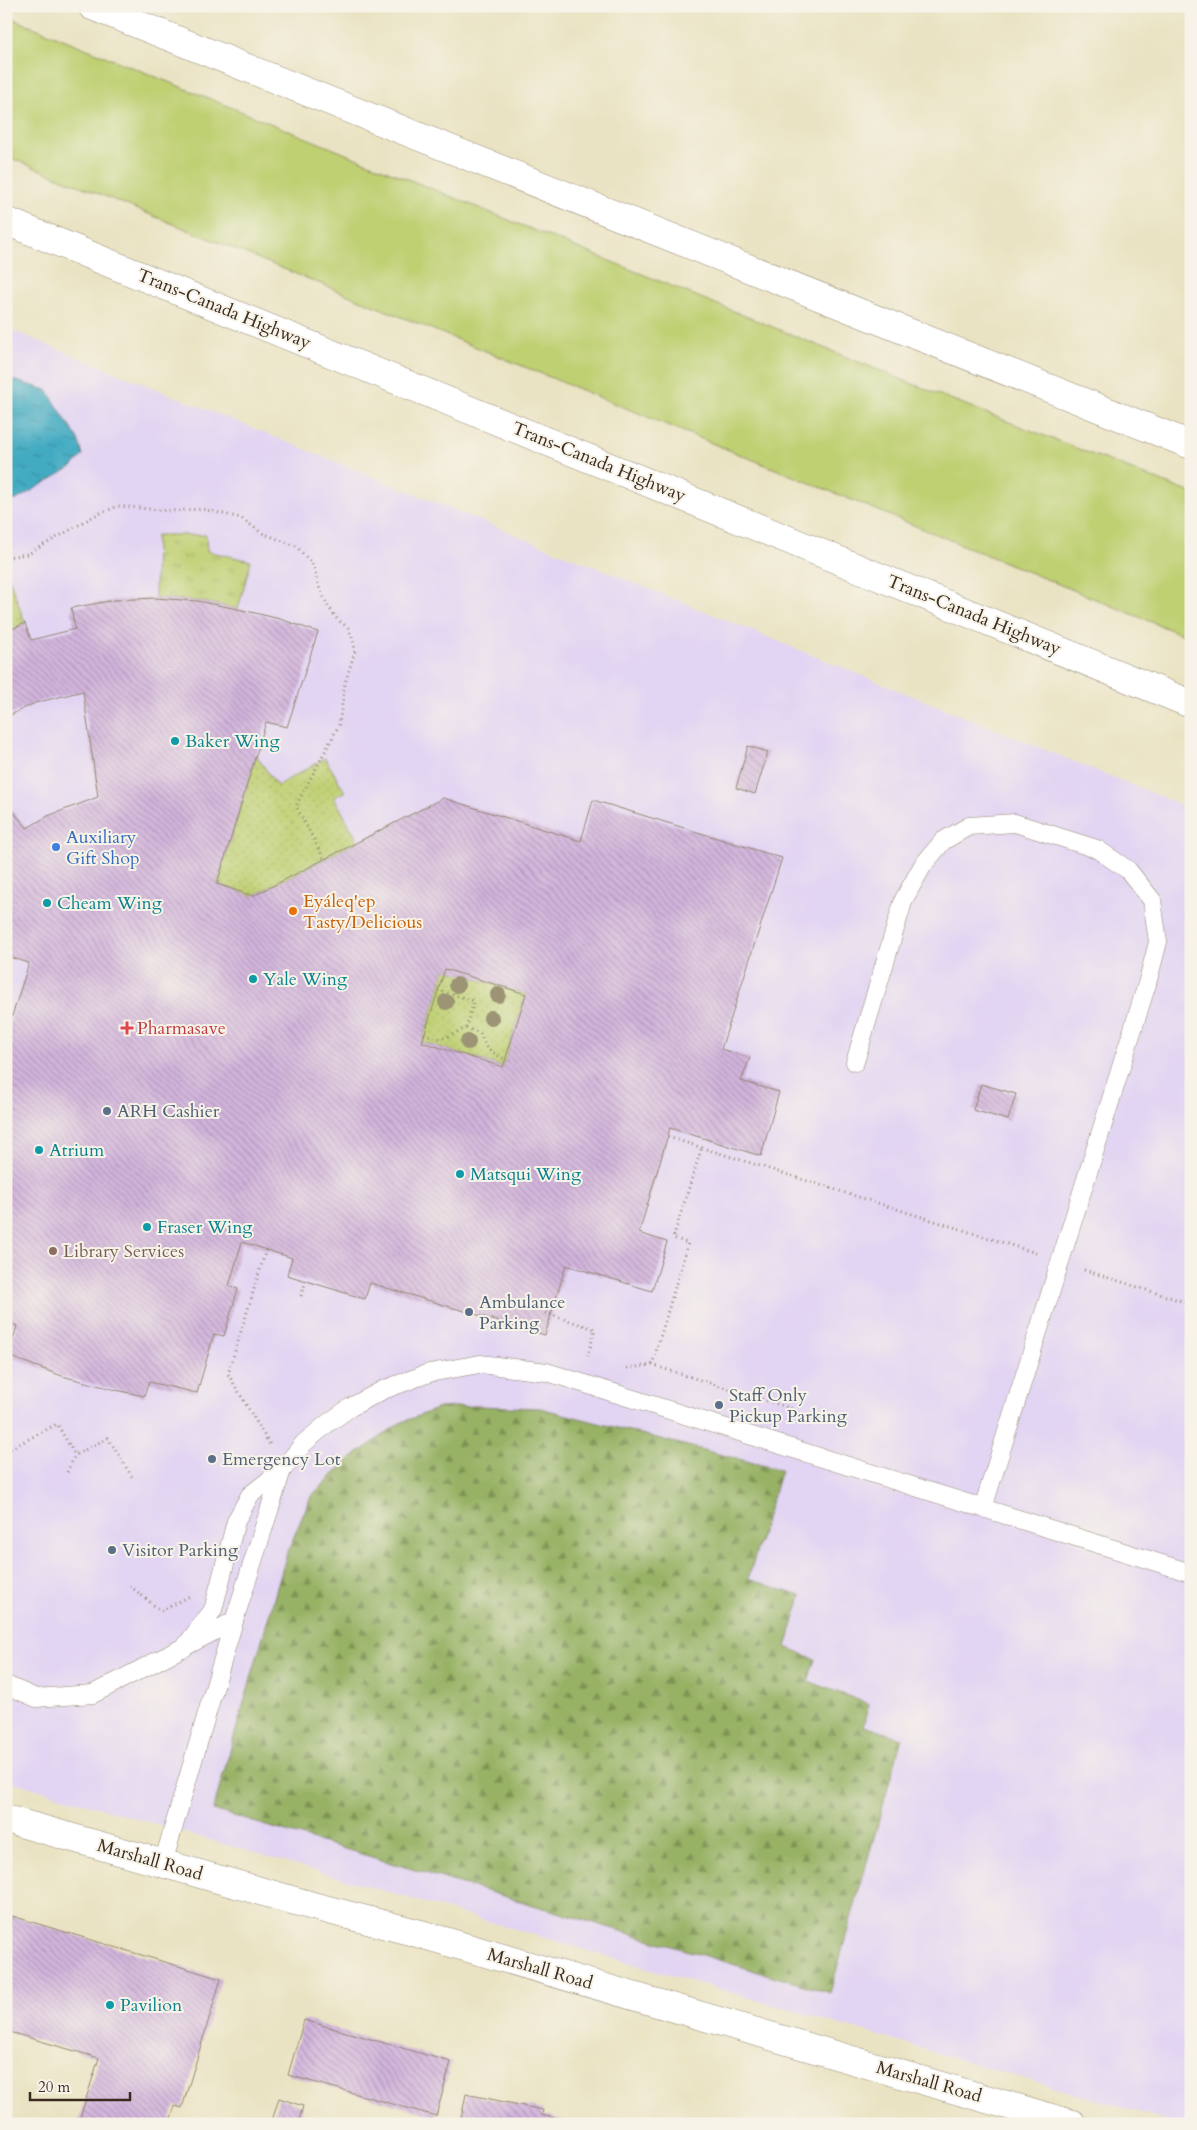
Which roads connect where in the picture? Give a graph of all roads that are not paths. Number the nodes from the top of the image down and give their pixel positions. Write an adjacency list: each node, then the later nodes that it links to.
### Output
1 (92, 6): 3 (main road)
2 (6, 221): 4 (main road, Trans-Canada Highway)
3 (1191, 445)
4 (1191, 704)
5 (855, 1062): 7 (lane)
6 (282, 1470): 7 (lane); 9 (lane); 10 (lane)
7 (983, 1508): 8 (lane)
8 (1191, 1573)
9 (234, 1621): 10 (lane); 13 (lane)
10 (184, 1648): 11 (lane)
11 (6, 1685)
12 (6, 1819): 13 (main road, Marshall Road)
13 (162, 1863): 14 (main road, Marshall Road)
14 (1072, 2124)

